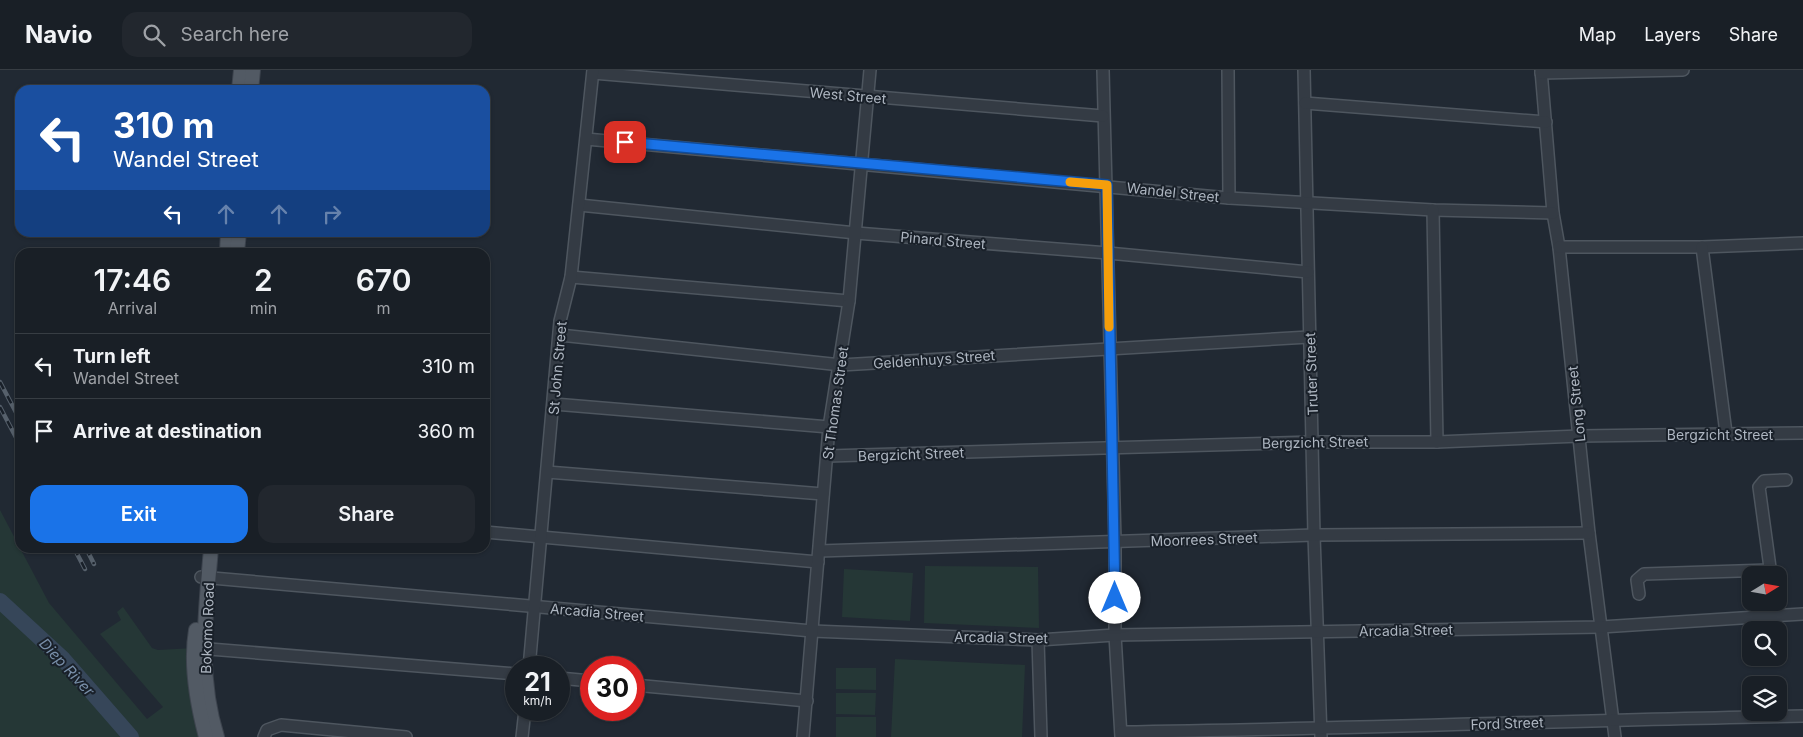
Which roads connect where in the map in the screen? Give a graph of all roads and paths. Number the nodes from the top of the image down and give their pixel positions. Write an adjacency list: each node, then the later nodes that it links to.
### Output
1 (241, 70): 10 (main road)
2 (253, 70): 11 (main road)
3 (870, 70): 12 (street, St Thomas Street)
4 (1103, 70): 14 (street)
5 (1228, 70): 19 (street)
6 (1304, 70): 13 (street, Truter Street)
7 (1683, 70): 9 (street)
8 (593, 71): 12 (street, West Street); 16 (street, St John Street)
9 (1541, 72): 15 (street, Long Street)
10 (240, 85)
11 (252, 85)
12 (868, 97): 14 (street, West Street); 17 (street, St Thomas Street)
13 (1305, 103): 15 (street); 20 (street, Truter Street)
14 (1103, 116): 18 (street)
15 (1546, 122): 23 (street, Long Street)
16 (586, 139): 17 (street, Wandel Street); 21 (street, St John Street)
17 (862, 163): 18 (street, Wandel Street); 24 (street, St Thomas Street)
18 (1107, 185): 19 (street, Wandel Street); 28 (street)
19 (1229, 198): 20 (street, Wandel Street)
20 (1306, 203): 22 (street, Wandel Street); 29 (street, Truter Street)
21 (579, 205): 24 (street, Pinard Street); 30 (street, St John Street)
22 (1433, 210): 23 (street, Wandel Street); 42 (street)
23 (1553, 213): 26 (street, Long Street)
24 (856, 233): 28 (street, Pinard Street); 31 (street, St Thomas Street)
25 (1803, 243): 27 (street)
26 (1559, 247): 27 (street); 40 (street, Long Street)
27 (1702, 247): 38 (street)
28 (1108, 253): 29 (street, Pinard Street); 34 (street)
29 (1308, 272): 33 (street, Truter Street)
30 (571, 277): 31 (street); 32 (street, St John Street)
31 (849, 301): 35 (street, St Thomas Street)
32 (560, 335): 35 (street, Geldenhuys Street); 36 (street, St John Street)
33 (1310, 338): 34 (street, Geldenhuys Street); 41 (street, Truter Street)
34 (1109, 348): 35 (street, Geldenhuys Street); 43 (street)
35 (841, 365): 37 (street, St Thomas Street)
36 (554, 404): 37 (street); 45 (street, St John Street)
37 (830, 427): 44 (street, St Thomas Street)
38 (1726, 433): 39 (street, Bergzicht Street); 40 (street, Bergzicht Street)
39 (1803, 434)
40 (1580, 436): 42 (street, Bergzicht Street); 49 (street, Long Street)
41 (1313, 442): 42 (street, Bergzicht Street); 43 (street, Bergzicht Street); 50 (street, Truter Street)
42 (1437, 442)
43 (1112, 447): 44 (street, Bergzicht Street); 52 (street)
44 (828, 456): 47 (street, St Thomas Street)
45 (547, 472): 47 (street); 51 (street, St John Street)
46 (1786, 480): 56 (street)
47 (823, 494): 55 (street, St Thomas Street)
48 (490, 532): 51 (street, Moorrees Street)
49 (1589, 533): 50 (street, Moorrees Street); 64 (street, Long Street)
50 (1314, 535): 52 (street, Moorrees Street); 66 (street, Truter Street)
51 (539, 537): 55 (street, Moorrees Street); 60 (street, St John Street)
52 (1115, 541): 55 (street, Moorrees Street); 67 (street)
53 (204, 553): 58 (main road, Bokomo Road)
54 (210, 553): 58 (main road, Bokomo Road)
55 (818, 556): 65 (street, St Thomas Street)
56 (1769, 566)
57 (1742, 572): 59 (street)
58 (205, 577): 60 (street, Arcadia Street); 69 (main road, Bokomo Road)
59 (1638, 594)
60 (534, 607): 65 (street, Arcadia Street); 70 (street, St John Street)
61 (1776, 611): 63 (street)
62 (1803, 614): 63 (street, Arcadia Street)
63 (1777, 615): 64 (street, Arcadia Street)
64 (1601, 628): 66 (street, Arcadia Street); 75 (street, Long Street)
65 (812, 630): 68 (street, Arcadia Street); 73 (street, St Thomas Street)
66 (1317, 631): 67 (street, Arcadia Street); 77 (street, Truter Street)
67 (1115, 635): 68 (street, Arcadia Street); 79 (street)
68 (1038, 640): 85 (street)
69 (199, 648): 71 (street); 80 (main road, Bokomo Road); 81 (main road, Bokomo Road)
70 (530, 656)
71 (505, 673)
72 (645, 686): 73 (street)
73 (807, 701): 84 (street, St Thomas Street)
74 (1803, 716): 75 (street, Ford Street)
75 (1613, 719): 77 (street, Ford Street); 86 (street, Long Street)
76 (524, 721): 83 (street)
77 (1321, 733): 79 (street, Ford Street)
78 (265, 734): 82 (street)
79 (1121, 734)
80 (206, 737)
81 (217, 737)
82 (406, 737)
83 (522, 737)
84 (803, 737)
85 (1041, 737)
86 (1614, 737)

